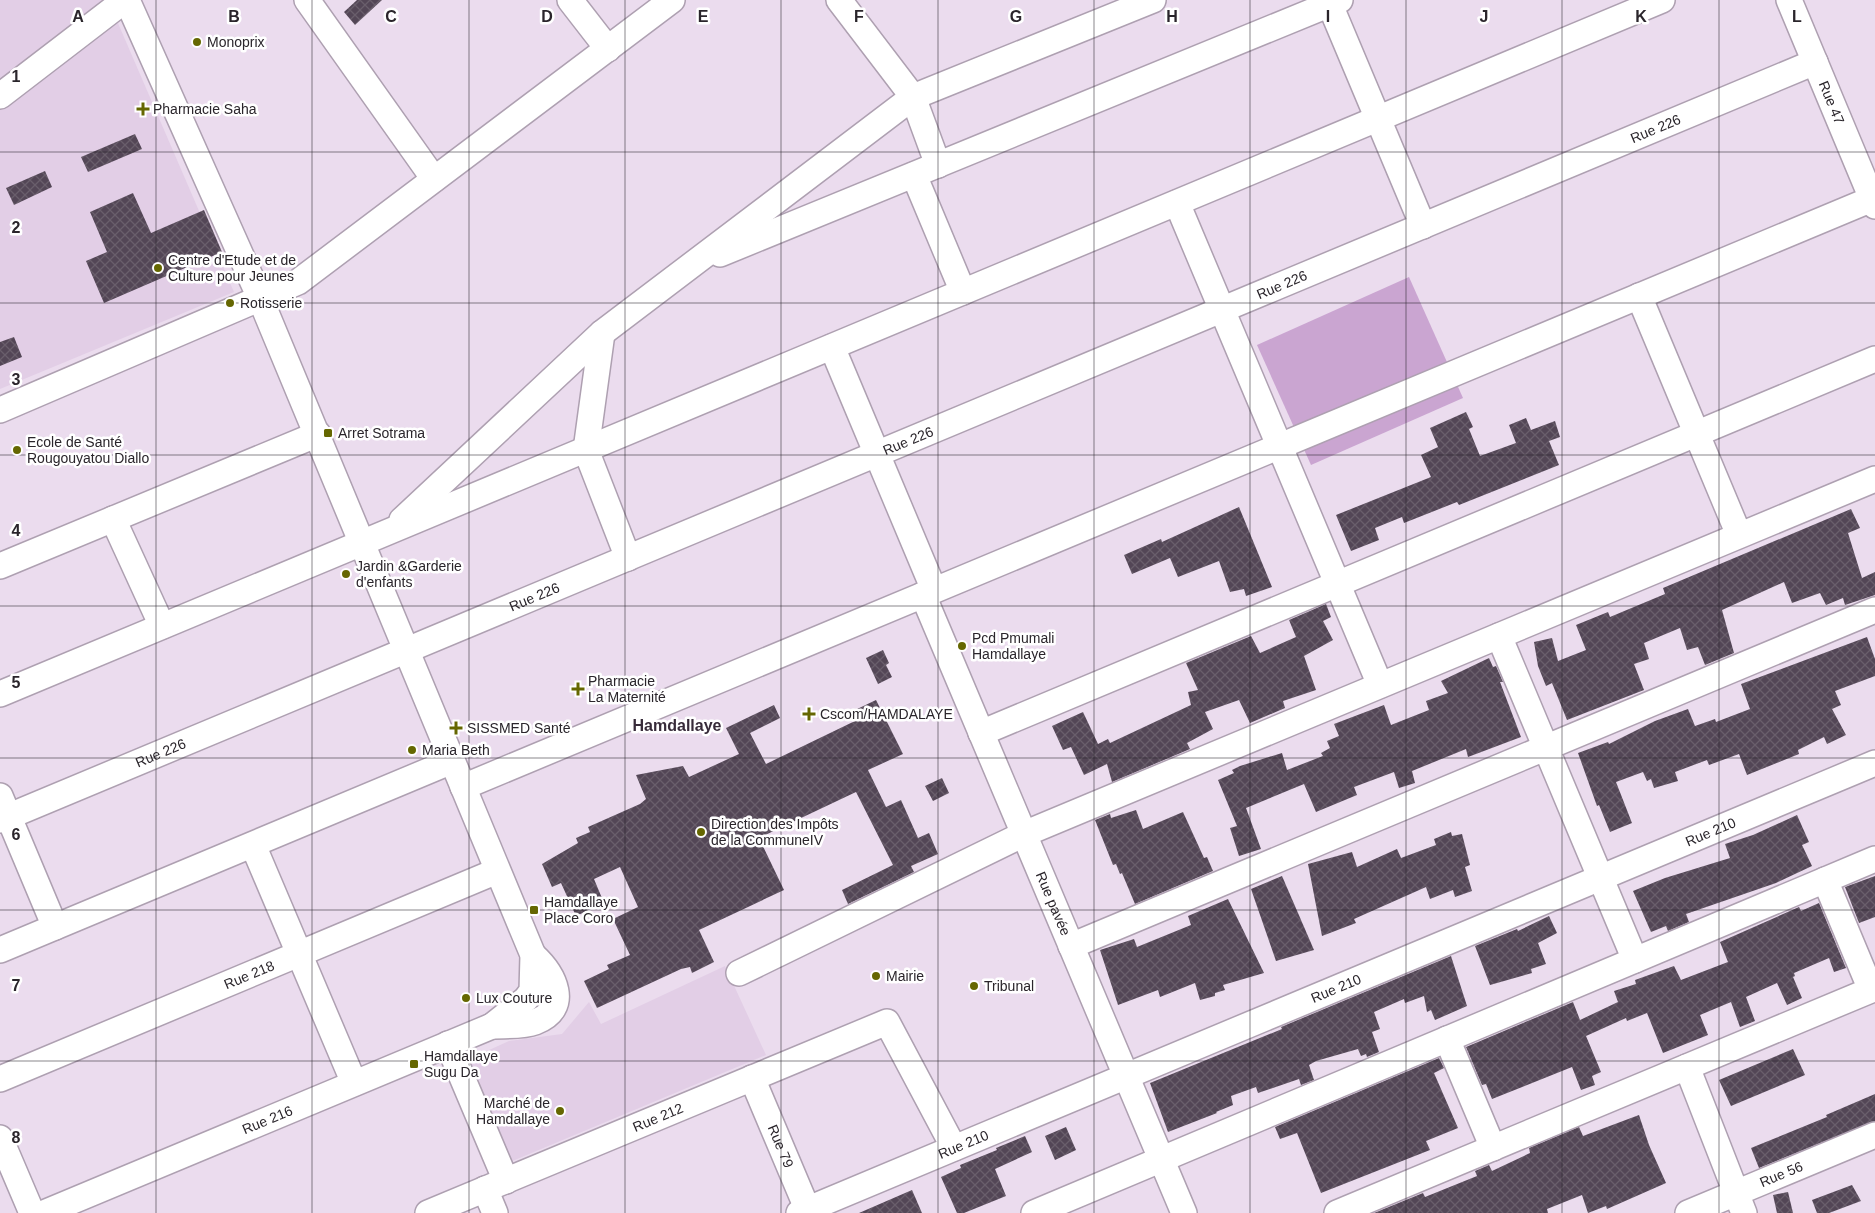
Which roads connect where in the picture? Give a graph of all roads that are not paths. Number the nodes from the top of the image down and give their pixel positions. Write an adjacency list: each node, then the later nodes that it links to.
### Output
1 (126, 0): 12 (street); 24 (street)
2 (307, 0): 17 (street)
3 (570, 0): 10 (street)
4 (672, 0): 10 (street)
5 (839, 0): 13 (street)
6 (1153, 0): 13 (street)
7 (1662, 0): 14 (street)
8 (1789, 0): 11 (street, Rue 47)
9 (1332, 1): 14 (street); 15 (street)
10 (608, 48): 17 (street)
11 (1815, 62): 18 (street, Rue 47); 20 (street, Rue 226)
12 (0, 96)
13 (913, 97): 15 (street); 21 (street)
14 (1378, 119): 19 (street); 20 (street)
15 (938, 165): 16 (street)
16 (914, 175): 21 (street); 22 (street)
17 (434, 179): 24 (street)
18 (1874, 202): 23 (street)
19 (1177, 203): 22 (street); 25 (street)
20 (1423, 226): 25 (street, Rue 226)
21 (688, 268): 26 (street)
22 (963, 292): 27 (street)
23 (1638, 296): 31 (street); 32 (street)
24 (260, 298): 29 (street); 30 (street)
25 (1222, 310): 32 (street); 34 (street, Rue 226)
26 (602, 333): 33 (street); 37 (street)
27 (832, 347): 33 (street); 34 (street, Rue pavée)
28 (1875, 360): 31 (street)
29 (0, 410)
30 (318, 434): 36 (street); 39 (street)
31 (1697, 434): 38 (street); 42 (street)
32 (1280, 446): 42 (street); 43 (street)
33 (586, 450): 37 (street); 40 (street)
34 (877, 454): 40 (street, Rue 226); 43 (street, Rue pavée)
35 (1875, 479): 38 (street)
36 (114, 519): 41 (street); 45 (street)
37 (390, 532): 39 (street)
38 (1740, 535): 46 (street)
39 (362, 543): 45 (street); 47 (street)
40 (628, 558): 47 (street, Rue 226)
41 (0, 566)
42 (1338, 584): 48 (street); 50 (street)
43 (929, 593): 50 (street, Rue pavée); 54 (street)
44 (1875, 610): 51 (street)
45 (162, 626): 49 (street)
46 (1499, 636): 48 (street); 51 (street)
47 (407, 650): 52 (street); 55 (street, Rue 226)
48 (1380, 685): 56 (street)
49 (0, 694)
50 (981, 733): 56 (street, Rue pavée)
51 (1546, 747): 60 (street); 63 (street)
52 (452, 761): 54 (street); 57 (street)
53 (1875, 763): 60 (street, Rue 210)
54 (463, 787): 59 (street)
55 (3, 811): 62 (street)
56 (1024, 834): 63 (street, Rue pavée); 67 (street)
57 (253, 845): 62 (street); 65 (street)
58 (1875, 859): 61 (street)
59 (497, 871): 65 (street, Rue 218); 69 (street, Rue 216)
60 (1601, 878): 66 (street); 71 (street, Rue 210)
61 (1825, 880): 66 (street); 70 (street)
62 (55, 927): 64 (street)
63 (1071, 946): 71 (street, Rue pavée)
64 (0, 950)
65 (299, 954): 73 (street, Rue 218); 74 (street)
66 (1635, 960): 68 (street)
67 (739, 973)
68 (1448, 1039): 78 (street); 79 (street)
69 (448, 1044): 74 (street, Rue 216); 80 (street)
70 (1686, 1067): 78 (street); 81 (street)
71 (1126, 1076): 77 (street, Rue 210); 79 (street, Rue pavée)
72 (752, 1078): 77 (street, Rue 212); 80 (street, Rue 212); 82 (street, Rue 79)
73 (0, 1079)
74 (354, 1083): 84 (street, Rue 216)
75 (1875, 1135): 81 (street, Rue 56)
76 (0, 1138): 83 (street)
77 (954, 1148): 82 (street, Rue 210)
78 (1493, 1148): 89 (street)
79 (1161, 1160): 87 (street); 88 (street, Rue pavée)
80 (496, 1185): 85 (street, Rue 212); 86 (street)
81 (1740, 1203): 90 (street, Rue 56)
82 (805, 1212)
83 (32, 1213)
84 (44, 1213)
85 (428, 1213)
86 (495, 1213)
87 (1034, 1213)
88 (1184, 1213)
89 (1337, 1213)
90 (1688, 1213)

